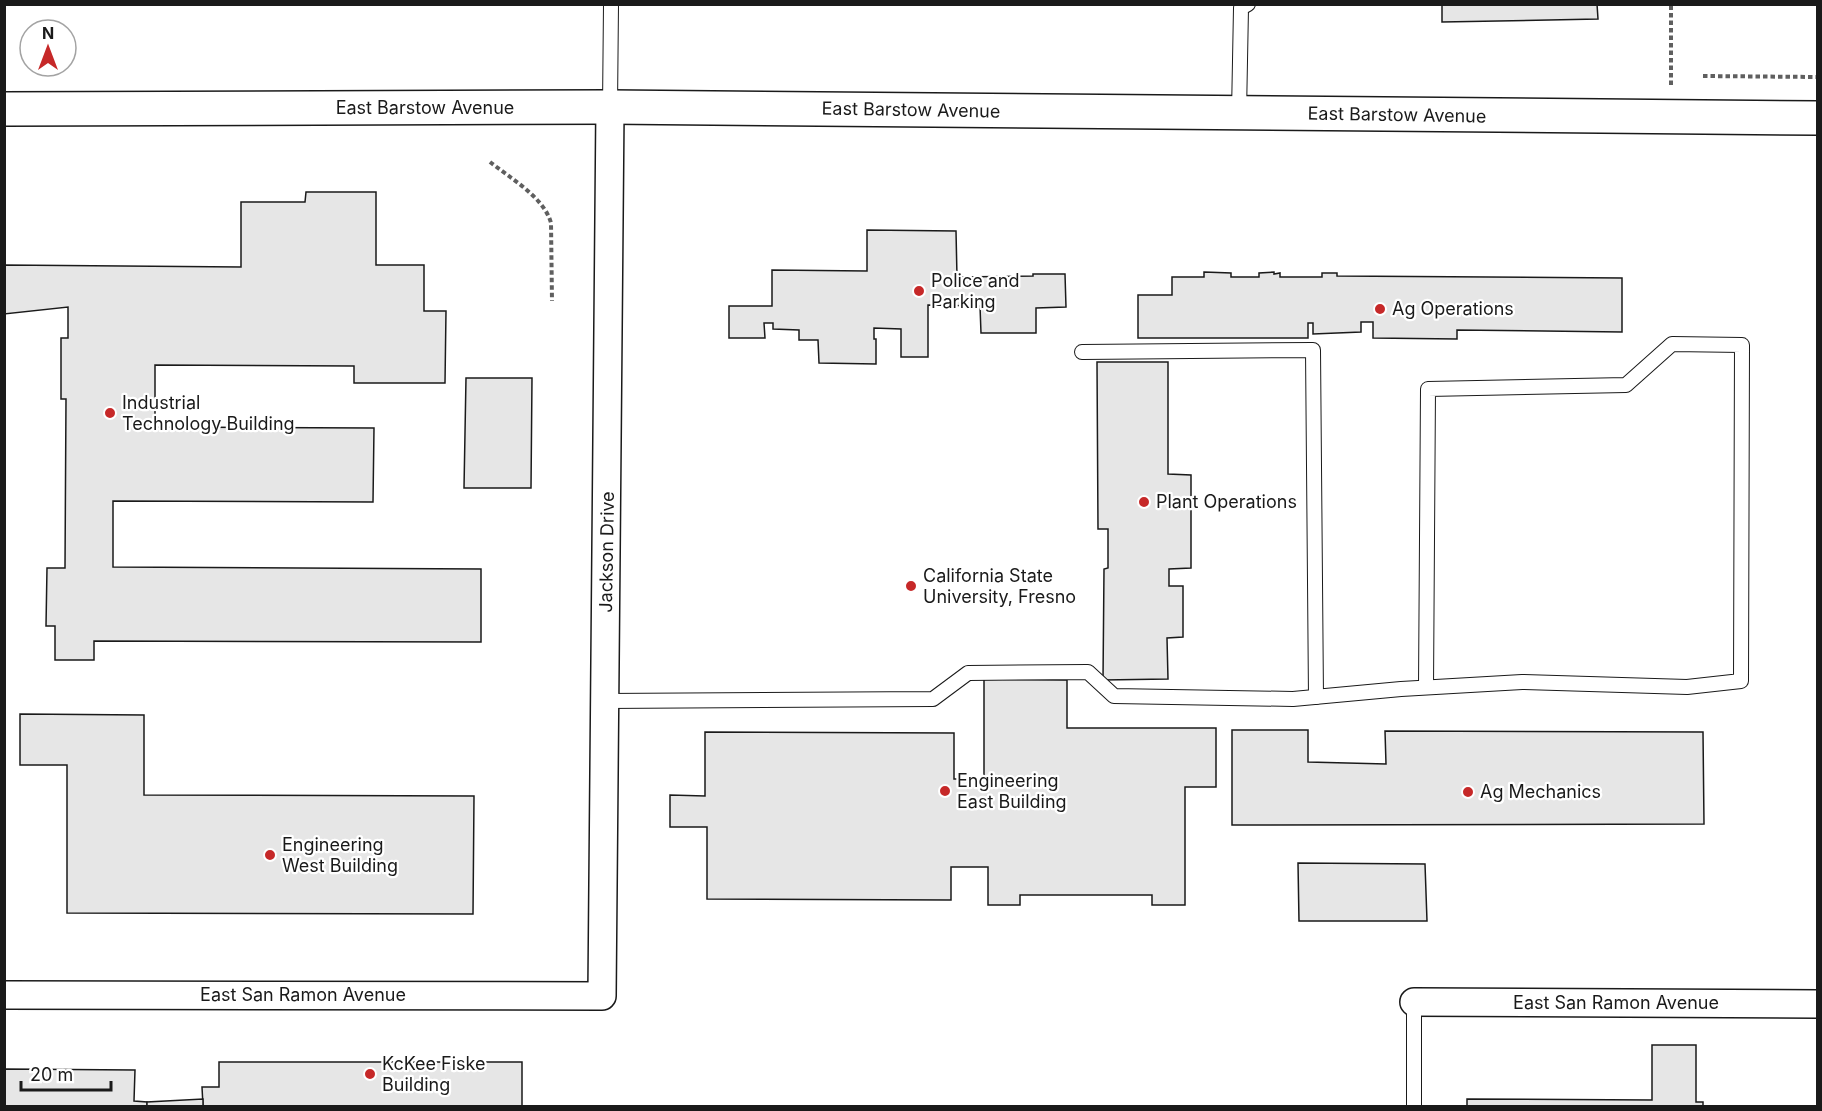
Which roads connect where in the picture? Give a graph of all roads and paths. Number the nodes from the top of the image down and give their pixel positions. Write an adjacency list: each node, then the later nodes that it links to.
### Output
1 (611, 4): 6 (lane)
2 (1248, 4): 8 (lane)
3 (1671, 4): 9 (path)
4 (1703, 76): 5 (path)
5 (1818, 77)
6 (610, 107): 7 (street, East Barstow Avenue); 8 (street, East Barstow Avenue); 16 (street, Jackson Drive)
7 (4, 108)
8 (1239, 113): 9 (street, East Barstow Avenue)
9 (1671, 117): 10 (street, East Barstow Avenue)
10 (1818, 118)
11 (490, 162): 12 (path)
12 (552, 301)
13 (1082, 352): 15 (lane)
14 (1426, 687): 14 (lane); 15 (lane)
15 (1316, 697): 16 (lane)
16 (605, 701): 18 (street, Jackson Drive)
17 (4, 995): 18 (street, East San Ramon Avenue)
18 (602, 996)
19 (1414, 1002): 20 (street, East San Ramon Avenue); 21 (lane)
20 (1818, 1004)
21 (1414, 1107)

